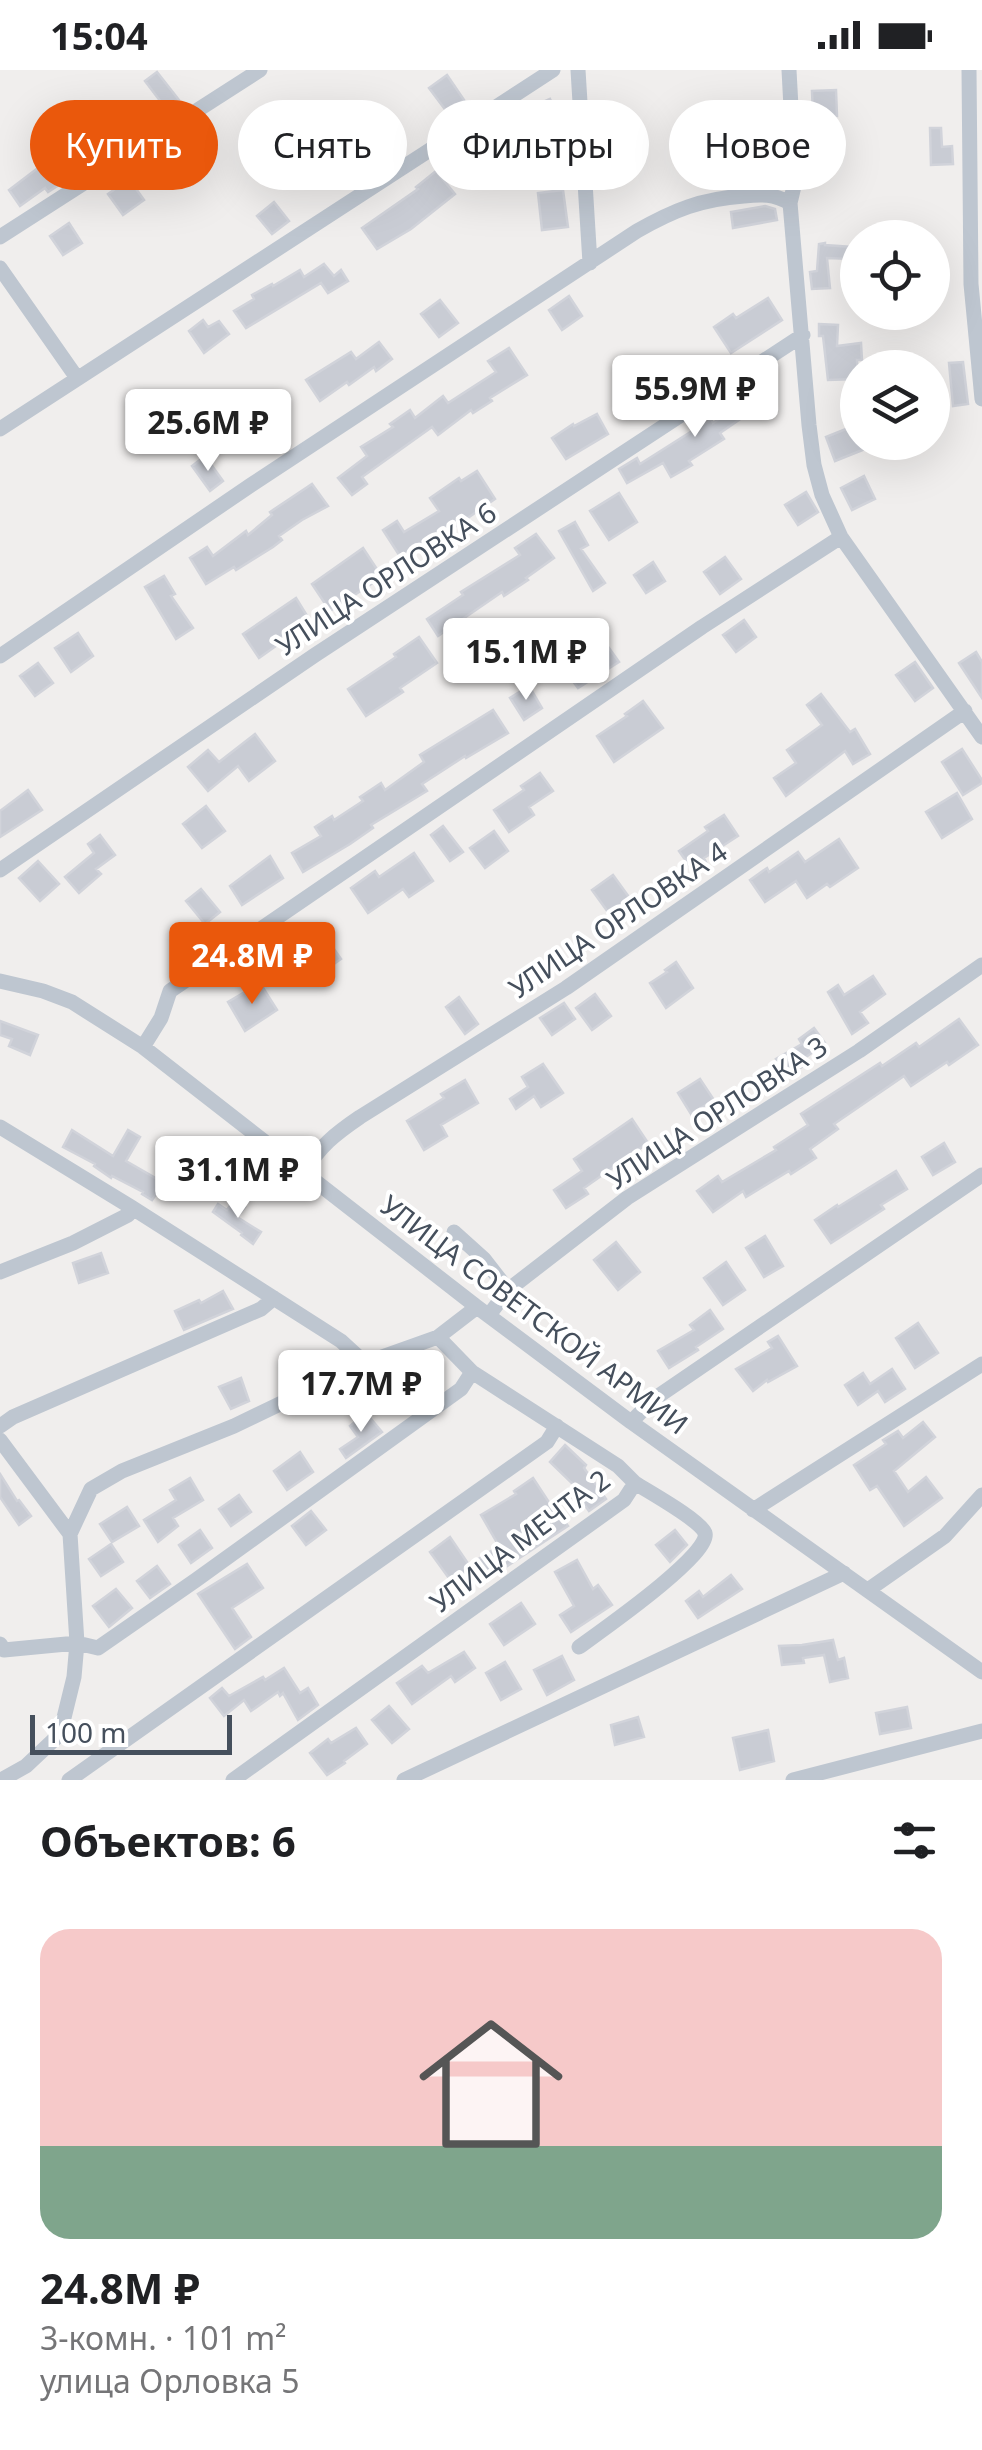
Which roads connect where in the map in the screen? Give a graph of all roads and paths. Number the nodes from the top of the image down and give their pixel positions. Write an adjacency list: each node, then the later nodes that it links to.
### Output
1 (260, 70): 8 (street)
2 (553, 70): 14 (street)
3 (578, 70): 9 (street)
4 (788, 70): 7 (street)
5 (969, 70): 6 (street)
6 (975, 92): 11 (street)
7 (790, 203): 9 (street); 12 (street)
8 (0, 237)
9 (590, 263): 18 (street)
10 (0, 268): 14 (street)
11 (976, 280): 13 (street)
12 (803, 335): 17 (street); 21 (street, УЛИЦА ОРЛОВКА 6)
13 (979, 347): 15 (street)
14 (78, 378): 16 (street)
15 (982, 399)
16 (0, 429)
17 (841, 537): 19 (street); 24 (street)
18 (0, 656)
19 (964, 712): 20 (street); 26 (street, УЛИЦА ОРЛОВКА 4)
20 (982, 737)
21 (0, 870)
22 (982, 965): 31 (street, УЛИЦА ОРЛОВКА 3)
23 (0, 981): 24 (street, УЛИЦА СОВЕТСКОЙ АРМИИ)
24 (143, 1047): 26 (street, УЛИЦА СОВЕТСКОЙ АРМИИ)
25 (0, 1128): 28 (street)
26 (304, 1172): 33 (street, УЛИЦА СОВЕТСКОЙ АРМИИ)
27 (982, 1175): 38 (street)
28 (131, 1207): 30 (street); 32 (street)
29 (454, 1232): 31 (street)
30 (0, 1272)
31 (508, 1290): 33 (street, УЛИЦА ОРЛОВКА 3)
32 (274, 1298): 35 (street); 39 (street)
33 (483, 1311): 34 (street, УЛИЦА ОРЛОВКА 3); 38 (street, УЛИЦА СОВЕТСКОЙ АРМИИ)
34 (438, 1338): 35 (street, УЛИЦА ОРЛОВКА 3); 37 (street, УЛИЦА МЕЧТА 2)
35 (365, 1363): 45 (street, УЛИЦА ОРЛОВКА 3)
36 (982, 1364): 44 (street)
37 (472, 1372): 40 (street, УЛИЦА МЕЧТА 2); 49 (street)
38 (631, 1422): 44 (street, УЛИЦА СОВЕТСКОЙ АРМИИ)
39 (0, 1426)
40 (557, 1426): 42 (street, УЛИЦА МЕЧТА 2); 55 (street)
41 (0, 1440): 45 (street)
42 (635, 1483): 50 (street); 56 (street, УЛИЦА МЕЧТА 2)
43 (982, 1495): 47 (street)
44 (752, 1510): 46 (street, УЛИЦА СОВЕТСКОЙ АРМИИ)
45 (70, 1534): 49 (street)
46 (844, 1573): 47 (street, УЛИЦА СОВЕТСКОЙ АРМИИ); 57 (street)
47 (868, 1590): 51 (street, УЛИЦА СОВЕТСКОЙ АРМИИ)
48 (0, 1644): 49 (street)
49 (76, 1644): 54 (street)
50 (579, 1647)
51 (982, 1672)
52 (982, 1731): 53 (street)
53 (835, 1775): 58 (street)
54 (1, 1780)
55 (69, 1780)
56 (233, 1780)
57 (404, 1780)
58 (793, 1780)

